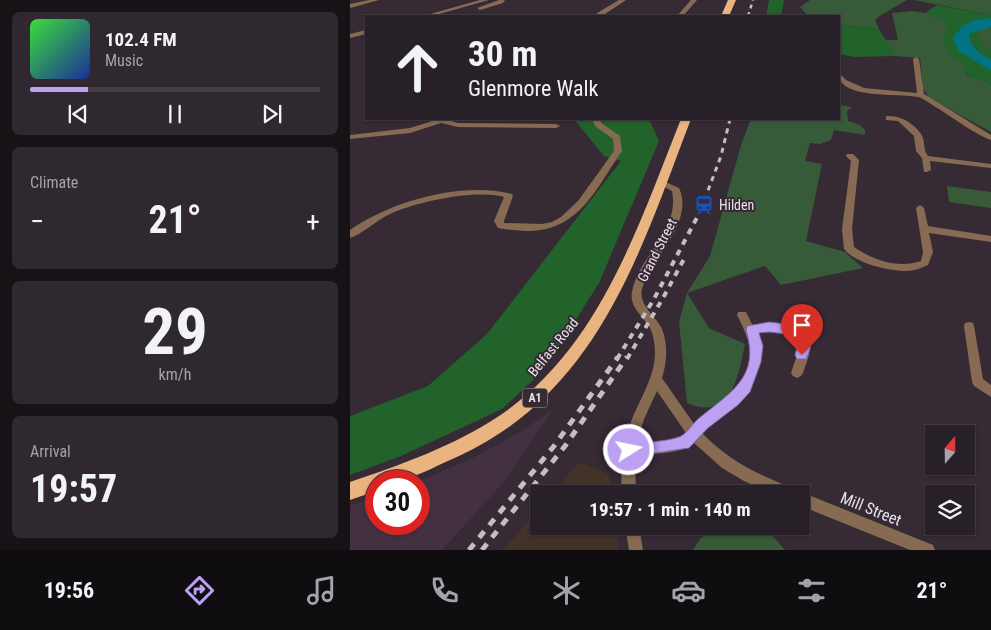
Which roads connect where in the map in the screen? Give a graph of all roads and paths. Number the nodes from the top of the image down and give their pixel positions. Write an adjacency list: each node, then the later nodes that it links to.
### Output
1 (376, 0): 7 (street)
2 (486, 0): 8 (street)
3 (502, 0): 9 (street)
4 (623, 0): 10 (street)
5 (694, 0): 11 (street)
6 (732, 0): 12 (highway)
7 (350, 6)
8 (430, 15)
9 (454, 15)
10 (599, 15)
11 (681, 15)
12 (726, 15)
13 (365, 32): 14 (street)
14 (350, 36)
15 (916, 59): 17 (street)
16 (840, 78): 17 (street)
17 (921, 94): 24 (street)
18 (889, 118): 26 (street)
19 (443, 120): 22 (street); 23 (street)
20 (596, 120): 32 (street)
21 (686, 120): 29 (highway, A1)
22 (556, 126)
23 (350, 137)
24 (991, 138)
25 (850, 156): 31 (street)
26 (926, 158): 27 (street); 28 (street)
27 (991, 166)
28 (927, 170)
29 (661, 183): 38 (street, Grand Street); 42 (highway, Belfast Road / A1)
30 (920, 208): 31 (street)
31 (925, 229): 33 (street)
32 (350, 235)
33 (991, 239)
34 (742, 315): 36 (street)
35 (969, 326): 39 (street)
36 (752, 330): 37 (street); 40 (street)
37 (797, 372)
38 (656, 379): 40 (street); 41 (street, Grand Street)
39 (991, 392)
40 (694, 432): 41 (street); 45 (street)
41 (629, 450): 44 (street, Grand Street)
42 (403, 470)
43 (365, 485): 46 (highway, Belfast Road / A1)
44 (629, 485)
45 (770, 485)
46 (350, 491)
47 (810, 503): 50 (street, Mill Street)
48 (634, 535): 49 (street)
49 (636, 550)
50 (928, 550)

